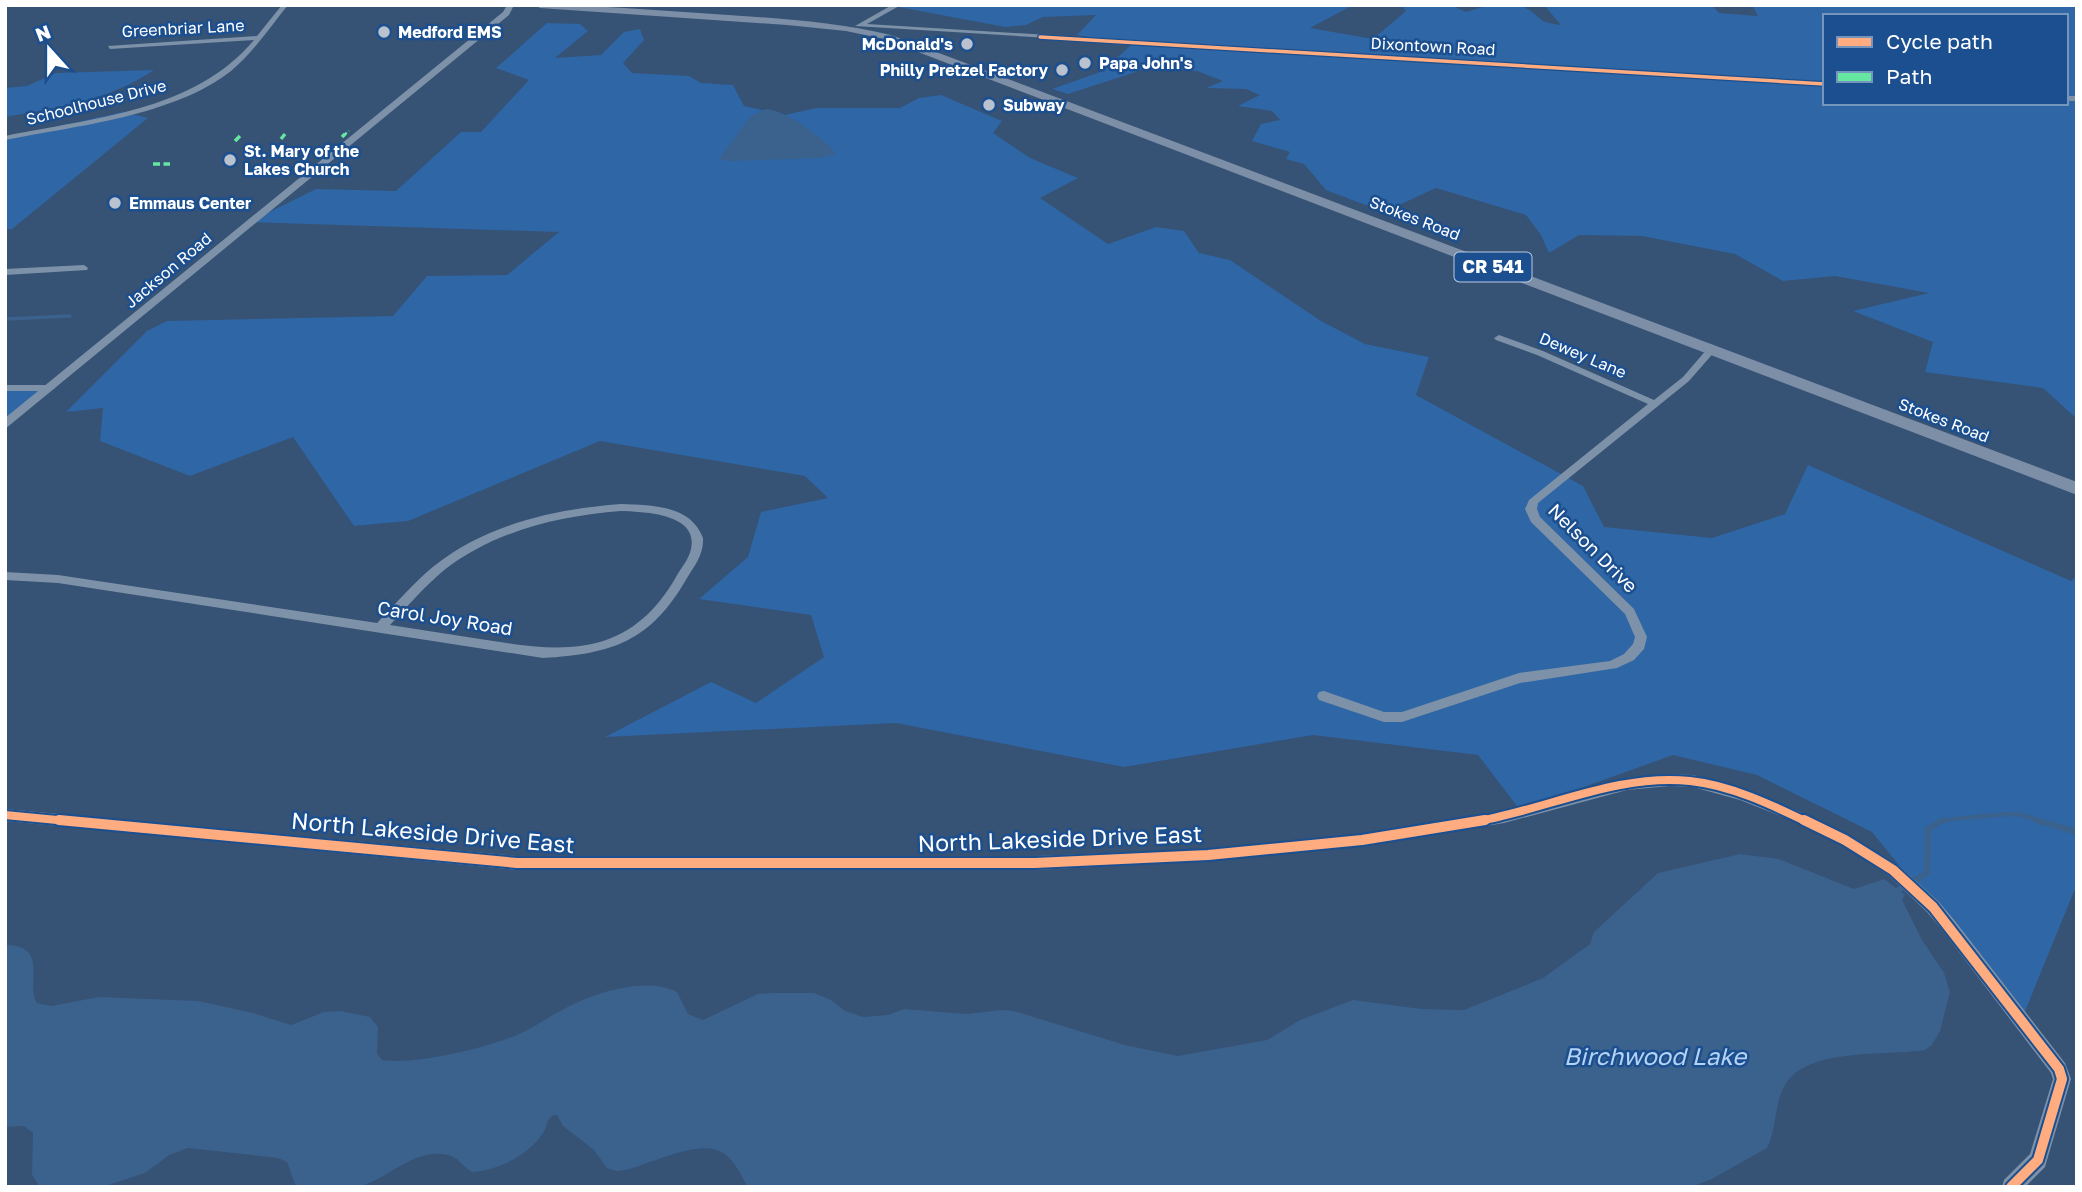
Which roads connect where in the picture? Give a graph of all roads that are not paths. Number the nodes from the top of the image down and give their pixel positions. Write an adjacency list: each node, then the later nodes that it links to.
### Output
1 (285, 5): 10 (street, Schoolhouse Drive)
2 (511, 5): 20 (street, Jackson Road)
3 (540, 5): 6 (main road, Stokes Road / CR 541)
4 (611, 5): 6 (main road)
5 (898, 5): 8 (street)
6 (628, 11): 7 (main road, Stokes Road / CR 541)
7 (738, 18): 8 (main road, Stokes Road / CR 541); 8 (main road, Stokes Road / CR 541)
8 (855, 28): 9 (street, Dixontown Road); 11 (main road, Stokes Road / CR 541)
9 (913, 29): 11 (street); 13 (street, Dixontown Road)
10 (257, 38): 12 (street, Greenbriar Lane); 14 (street, Schoolhouse Drive)
11 (903, 43): 18 (main road, Stokes Road / CR 541)
12 (110, 47)
13 (1823, 84)
14 (5, 138)
15 (84, 268): 16 (street)
16 (5, 272)
17 (1499, 338): 21 (street, Dewey Lane)
18 (1712, 350): 21 (street, Nelson Drive); 23 (main road, Stokes Road / CR 541)
19 (5, 388): 20 (street)
20 (50, 388): 22 (street, Jackson Road)
21 (1653, 403): 26 (street, Nelson Drive)
22 (5, 425)
23 (2077, 489)
24 (5, 576): 25 (street, Carol Joy Road)
25 (380, 628): 25 (street, Carol Joy Road)
26 (1324, 696)
27 (5, 815): 28 (street, North Lakeside Drive East)
28 (2011, 1187)

